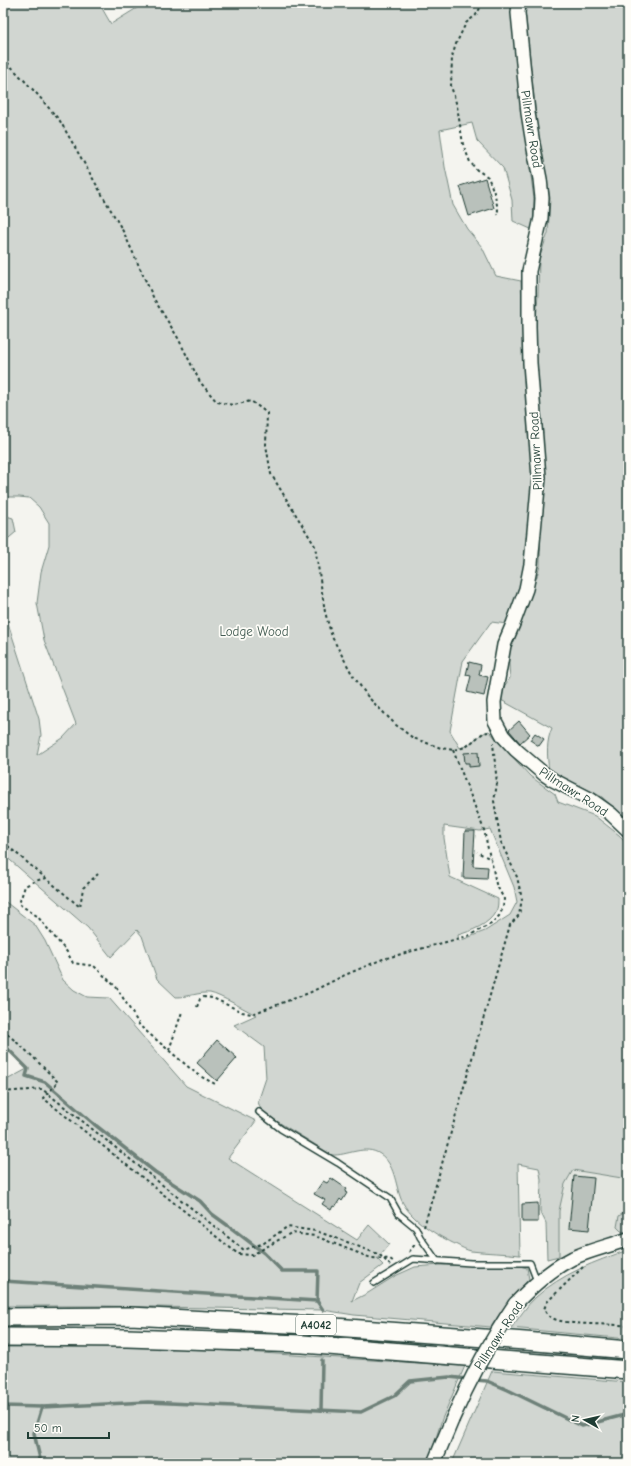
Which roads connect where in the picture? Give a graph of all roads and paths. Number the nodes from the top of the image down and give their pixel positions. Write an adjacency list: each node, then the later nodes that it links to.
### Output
1 (483, 3): 4 (path)
2 (519, 3): 8 (street, Pillmawr Road)
3 (3, 58): 7 (path)
4 (497, 215)
5 (491, 736): 7 (path)
6 (493, 742): 22 (path)
7 (453, 750): 11 (path)
8 (628, 830)
9 (3, 842): 13 (path)
10 (477, 852): 11 (path)
11 (491, 859): 14 (path)
12 (98, 874): 13 (path)
13 (46, 878): 17 (path)
14 (197, 1007)
15 (182, 1012): 17 (path)
16 (3, 1030): 20 (path)
17 (168, 1050): 18 (path)
18 (217, 1085)
19 (3, 1092): 20 (path)
20 (48, 1093): 25 (path); 25 (path)
21 (259, 1112): 22 (lane)
22 (420, 1237): 24 (path); 26 (lane)
23 (628, 1239): 30 (street, Pillmawr Road)
24 (408, 1254)
25 (384, 1259): 27 (path); 29 (path)
26 (437, 1261): 29 (lane); 30 (lane)
27 (396, 1262)
28 (586, 1265): 33 (path)
29 (395, 1270): 31 (lane)
30 (537, 1282): 37 (street, Pillmawr Road, bridge)
31 (374, 1283)
32 (3, 1317): 35 (highway, A4042)
33 (628, 1326)
34 (3, 1336): 36 (highway, A4042)
35 (628, 1350)
36 (628, 1370)
37 (434, 1463)

